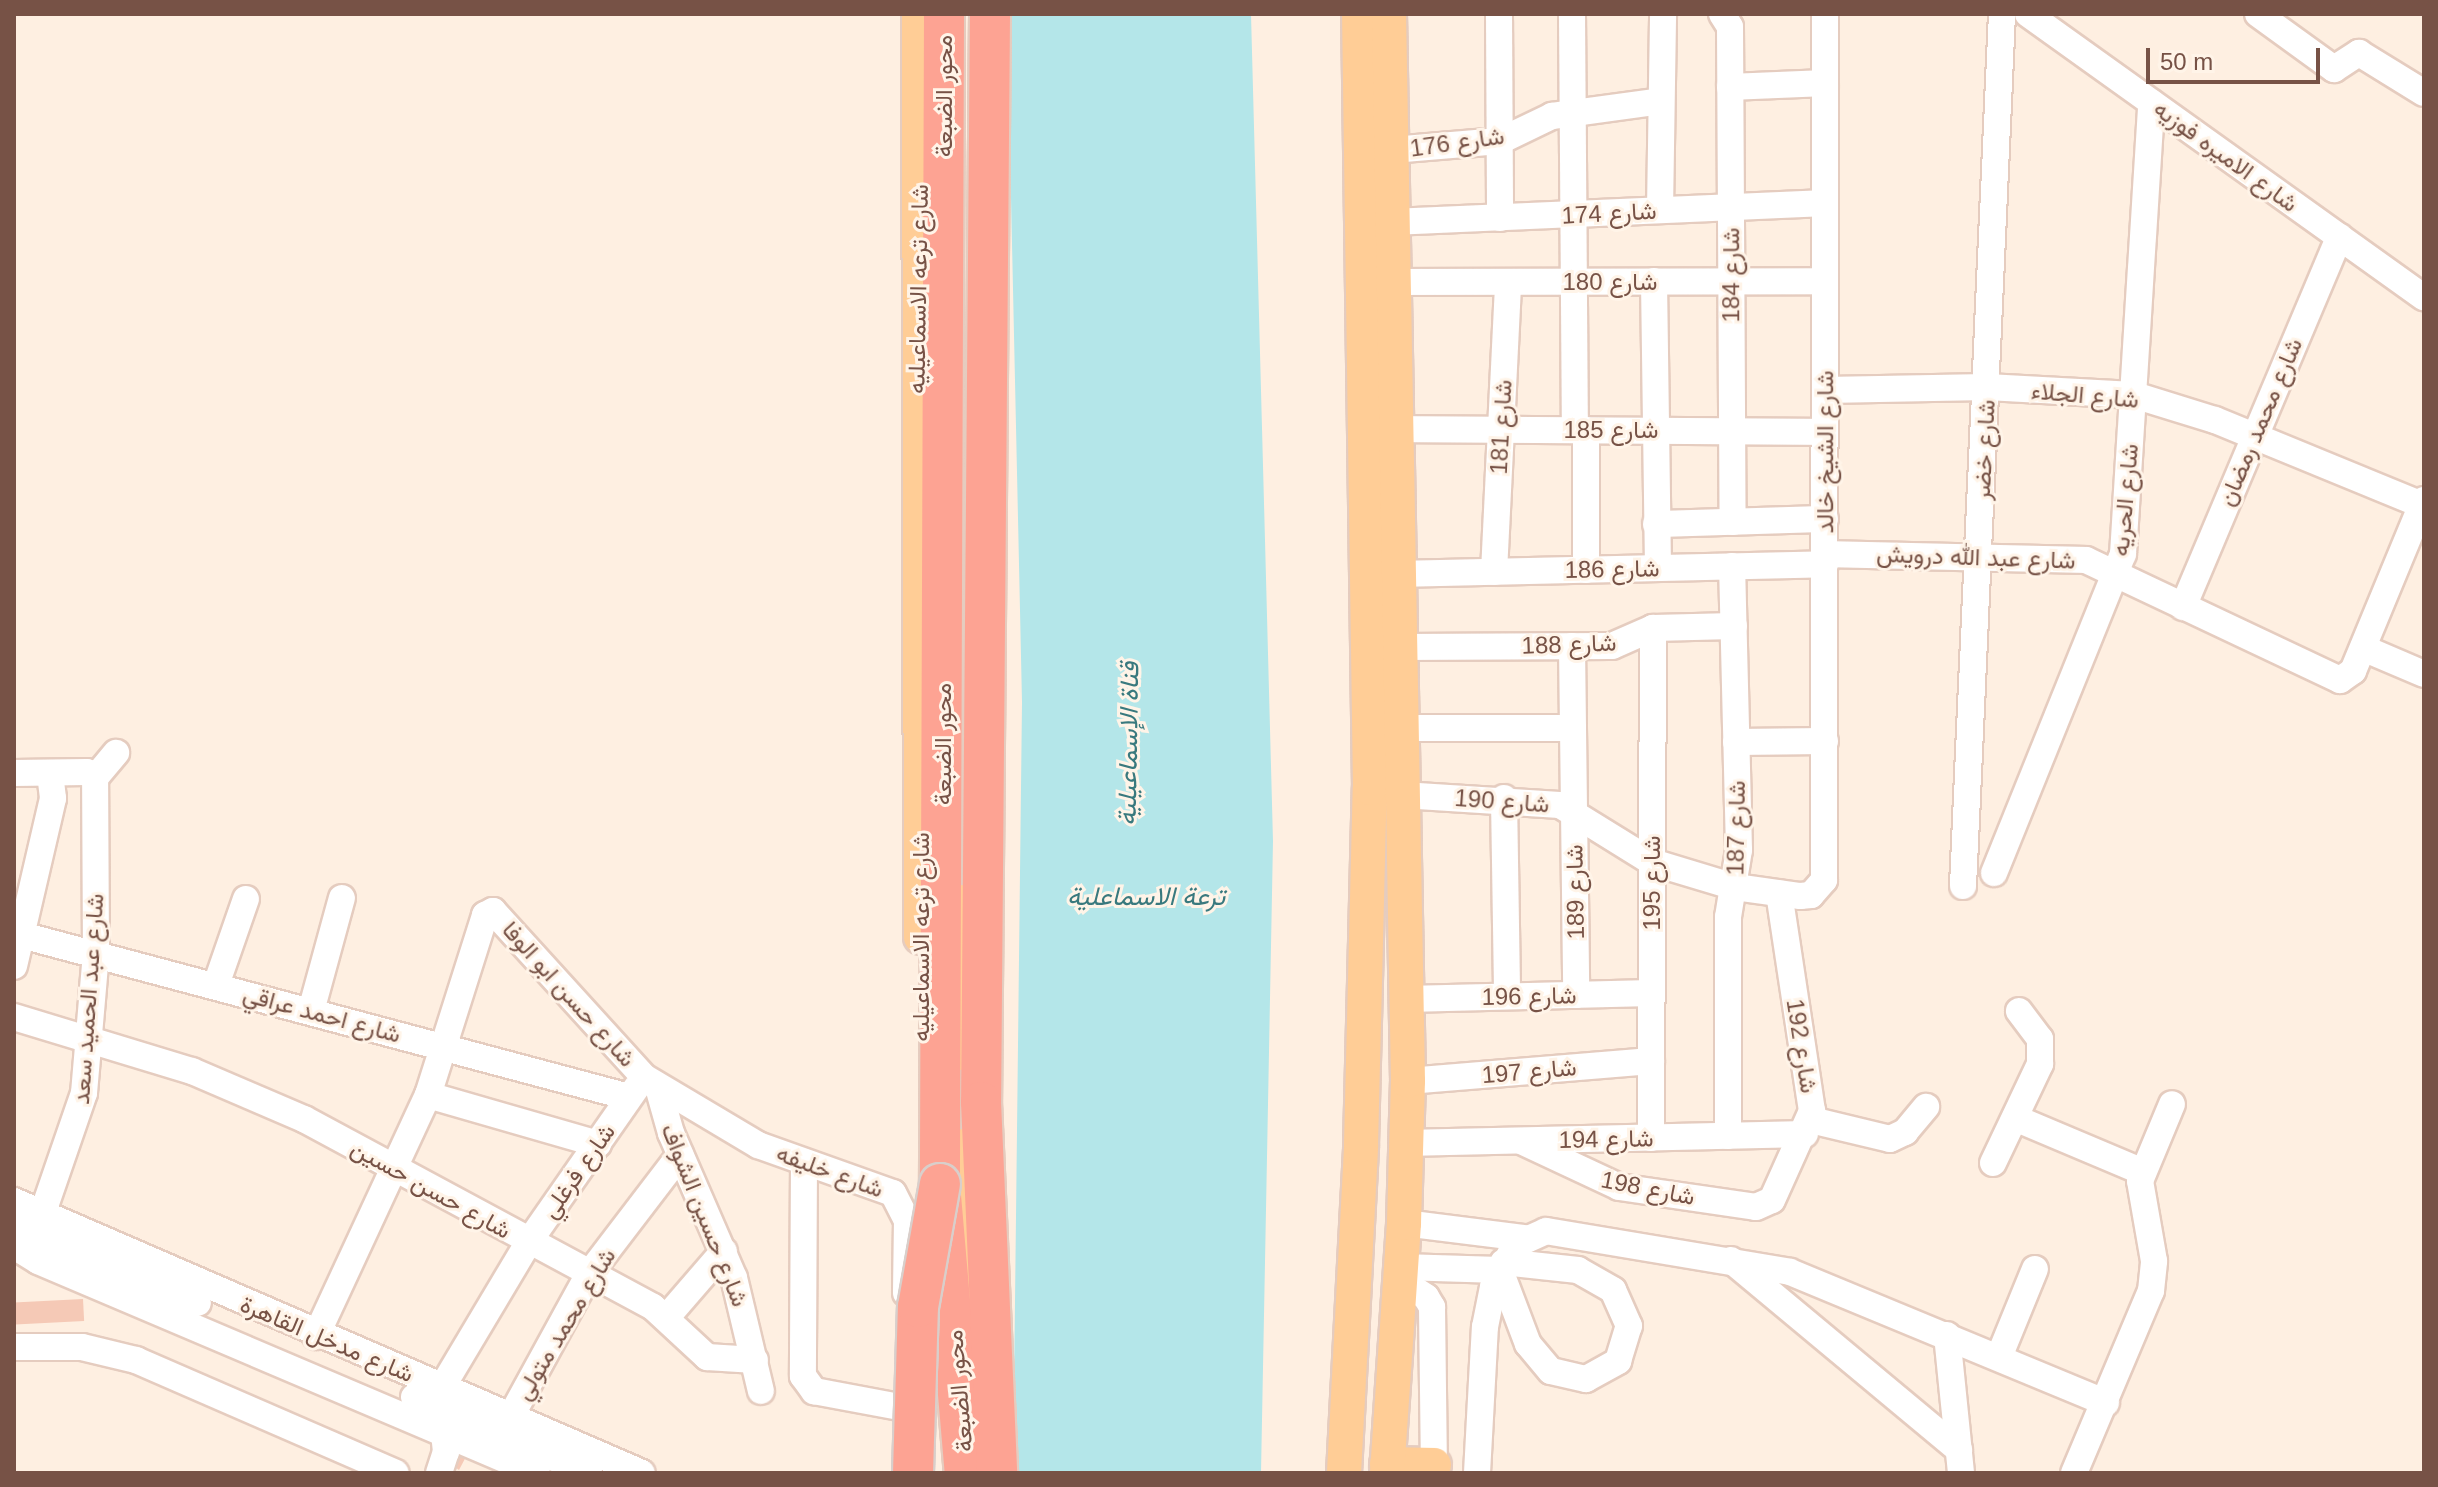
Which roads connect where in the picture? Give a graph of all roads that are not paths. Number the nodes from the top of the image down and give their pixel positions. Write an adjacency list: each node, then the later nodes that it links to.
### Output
1 (919, 14): 152 (main road, شارع ترعه الاسماعيليه)
2 (944, 14): 116 (highway, محور الضبعة)
3 (951, 14): 155 (main road, شارع ترعه الاسماعيليه)
4 (990, 14): 156 (highway, محور الضبعة)
5 (1359, 14): 157 (main road)
6 (1389, 14): 22 (main road)
7 (1499, 14): 21 (street)
8 (1572, 14): 20 (street)
9 (1663, 14): 18 (street)
10 (1825, 14): 15 (street, شارع الشيخ خالد)
11 (2002, 14): 37 (street, شارع خضر)
12 (2028, 14): 19 (street, شارع الاميره فوزيه)
13 (2258, 14): 17 (street)
14 (1726, 21): 16 (street, شارع 184)
15 (1825, 83): 16 (street); 23 (street, شارع الشيخ خالد)
16 (1730, 87): 24 (street, شارع 184)
17 (2424, 93)
18 (1661, 101): 20 (street, شارع 176); 25 (street)
19 (2151, 103): 29 (street, شارع الاميره فوزيه); 39 (street, شارع الحريه)
20 (1572, 113): 21 (street, شارع 176); 26 (street)
21 (1500, 141): 22 (street, شارع 176); 27 (street)
22 (1392, 150): 28 (main road)
23 (1825, 203): 24 (street, شارع 174); 32 (street, شارع الشيخ خالد)
24 (1731, 207): 25 (street, شارع 174); 31 (street, شارع 184)
25 (1660, 210): 26 (street, شارع 174)
26 (1572, 214): 27 (street, شارع 174); 35 (street)
27 (1500, 218): 28 (street, شارع 174)
28 (1393, 222): 33 (main road)
29 (2339, 237): 36 (street, شارع الاميره فوزيه); 46 (street, شارع محمد رمضان)
30 (1654, 281): 31 (street, شارع 180); 35 (street, شارع 180); 43 (street)
31 (1731, 281): 32 (street, شارع 180); 44 (street, شارع 184)
32 (1825, 281): 38 (street, شارع الشيخ خالد)
33 (1394, 282): 34 (street, شارع 180); 40 (main road)
34 (1508, 282): 35 (street, شارع 180); 41 (street, شارع 181)
35 (1573, 283): 42 (street)
36 (2424, 298)
37 (1987, 387): 38 (street, شارع الجلاء); 39 (street, شارع الجلاء); 51 (street, شارع خضر)
38 (1825, 390): 45 (street, شارع الشيخ خالد)
39 (2134, 395): 46 (street, شارع الجلاء); 57 (street, شارع الحريه)
40 (1396, 429): 41 (street, شارع 185); 58 (main road)
41 (1500, 429): 42 (street, شارع 185); 56 (street, شارع 181)
42 (1581, 430): 43 (street, شارع 185); 55 (street)
43 (1656, 431): 44 (street, شارع 185); 50 (street)
44 (1732, 432): 45 (street, شارع 185); 49 (street, شارع 184)
45 (1825, 432): 48 (street, شارع الشيخ خالد)
46 (2254, 435): 47 (street, شارع الجلاء); 59 (street, شارع محمد رمضان)
47 (2423, 502): 64 (street)
48 (1825, 519): 49 (street); 52 (street, شارع الشيخ خالد)
49 (1733, 522): 50 (street)
50 (1656, 524): 54 (street)
51 (1978, 556): 52 (street, شارع عبد الله درويش); 57 (street, شارع عبد الله درويش); 79 (street, شارع خضر)
52 (1825, 559): 53 (street, شارع 186); 68 (street, شارع الشيخ خالد)
53 (1732, 566): 54 (street, شارع 186); 60 (street, شارع 187)
54 (1658, 568): 55 (street, شارع 186)
55 (1586, 570): 56 (street, شارع 186)
56 (1494, 572): 58 (street, شارع 186)
57 (2117, 572): 59 (street, شارع عبد الله درويش); 78 (street, شارع الحريه)
58 (1398, 574): 63 (main road)
59 (2183, 607): 64 (street, شارع عبد الله درويش)
60 (1734, 626): 61 (street, شارع 188); 69 (street, شارع 187)
61 (1653, 628): 62 (street, شارع 188); 77 (street, شارع 195)
62 (1572, 646): 63 (street, شارع 188); 67 (street, شارع 189)
63 (1399, 647): 66 (main road)
64 (2363, 648): 65 (street)
65 (2424, 674)
66 (1401, 728): 67 (street); 74 (main road)
67 (1573, 728): 76 (street, شارع 189)
68 (1825, 741): 69 (street); 81 (street, شارع الشيخ خالد)
69 (1736, 742): 80 (street, شارع 187)
70 (116, 753): 73 (street)
71 (14, 773): 72 (street)
72 (50, 773): 73 (street); 85 (street)
73 (95, 778): 86 (street, شارع عبد الحميد سعد)
74 (1402, 795): 75 (street, شارع 190); 92 (main road)
75 (1504, 798): 76 (street, شارع 190); 91 (street)
76 (1574, 811): 77 (street, شارع 190); 90 (street, شارع 189)
77 (1652, 862): 80 (street, شارع 190); 89 (street, شارع 195)
78 (1994, 873)
79 (1963, 886)
80 (1735, 887): 82 (street, شارع 190); 106 (street, شارع 187)
81 (1819, 889): 82 (street, شارع 190)
82 (1779, 893): 105 (street, شارع 192)
83 (342, 898): 93 (street)
84 (246, 899): 88 (street)
85 (19, 934): 86 (street, شارع احمد عراقي); 87 (street)
86 (96, 953): 88 (street, شارع احمد عراقي); 96 (street, شارع عبد الحميد سعد)
87 (14, 966)
88 (216, 985): 93 (street, شارع احمد عراقي)
89 (1652, 993): 90 (street, شارع 196); 98 (street, شارع 195)
90 (1576, 995): 91 (street, شارع 196)
91 (1507, 996): 92 (street, شارع 196)
92 (1406, 999): 99 (main road)
93 (311, 1011): 97 (street, شارع احمد عراقي)
94 (2019, 1011): 104 (street)
95 (14, 1017): 96 (street, شارع حسن حسين)
96 (89, 1040): 114 (street, شارع حسن حسين); 118 (street, شارع عبد الحميد سعد)
97 (446, 1048): 100 (street, شارع احمد عراقي); 100 (street, شارع حسن ابو الوفا); 101 (street)
98 (1651, 1061): 99 (street, شارع 197); 107 (street, شارع 195)
99 (1408, 1081): 109 (main road)
100 (644, 1087): 110 (street, شارع فرغلي); 111 (street, شارع حسين الشواف); 112 (street, شارع خليفه)
101 (428, 1095): 110 (street); 114 (street)
102 (2172, 1104): 115 (street)
103 (1926, 1107): 105 (street, شارع 194)
104 (2015, 1118): 113 (street); 115 (street)
105 (1808, 1127): 106 (street, شارع 194); 108 (street, شارع 198)
106 (1728, 1136): 107 (street, شارع 194)
107 (1651, 1138): 108 (street, شارع 194)
108 (1521, 1141): 109 (street, شارع 194)
109 (1406, 1143): 119 (main road)
110 (598, 1144): 122 (street, شارع فرغلي)
111 (680, 1155): 124 (street, شارع حسين الشواف); 128 (street, شارع محمد متولي)
112 (804, 1162): 139 (street, شارع خليفه); 139 (street)
113 (1993, 1163)
114 (396, 1168): 122 (street, شارع حسن حسين); 133 (street)
115 (2143, 1172): 138 (street)
116 (940, 1184): 153 (highway, bridge); 154 (highway, محور الضبعة, bridge)
117 (14, 1201): 118 (street, شارع مدخل القاهرة)
118 (42, 1215): 133 (street, شارع مدخل القاهرة)
119 (1404, 1223): 121 (street); 129 (main road)
120 (14, 1224): 133 (street, شارع مدخل القاهرة)
121 (1525, 1238): 125 (street); 126 (street)
122 (528, 1243): 128 (street, شارع حسن حسين); 136 (street, شارع فرغلي)
123 (14, 1246): 133 (street)
124 (724, 1251): 130 (street); 135 (street, شارع حسين الشواف)
125 (1731, 1259): 131 (street); 142 (street)
126 (1501, 1266): 126 (street); 129 (street); 158 (street)
127 (2035, 1269): 134 (street)
128 (589, 1274): 130 (street, شارع حسن حسين); 140 (street, شارع محمد متولي)
129 (1400, 1274): 143 (main road); 144 (street)
130 (667, 1317): 135 (street, شارع حسن حسين)
131 (1947, 1335): 134 (street); 142 (street)
132 (14, 1347): 145 (street)
133 (297, 1348): 136 (street, شارع مدخل القاهرة); 140 (street, شارع مدخل القاهرة); 141 (street)
134 (1999, 1357): 138 (street)
135 (755, 1360): 137 (street, شارع حسين الشواف)
136 (441, 1389): 140 (street, شارع مدخل القاهرة)
137 (761, 1391)
138 (2106, 1403): 159 (street)
139 (905, 1408): 151 (street, شارع خليفه)
140 (495, 1433): 141 (street); 147 (street, شارع محمد متولي); 148 (street); 149 (street, شارع مدخل القاهرة); 150 (street, شارع مدخل القاهرة)
141 (444, 1434): 146 (street)
142 (1960, 1462)
143 (1387, 1469): 144 (main road)
144 (1434, 1469)
145 (396, 1473)
146 (439, 1473)
147 (469, 1473)
148 (537, 1473)
149 (589, 1473)
150 (642, 1473)
151 (893, 1473)
152 (903, 1473)
153 (913, 1473)
154 (965, 1473)
155 (972, 1473)
156 (997, 1473)
157 (1344, 1473)
158 (1477, 1473)
159 (2074, 1473)

